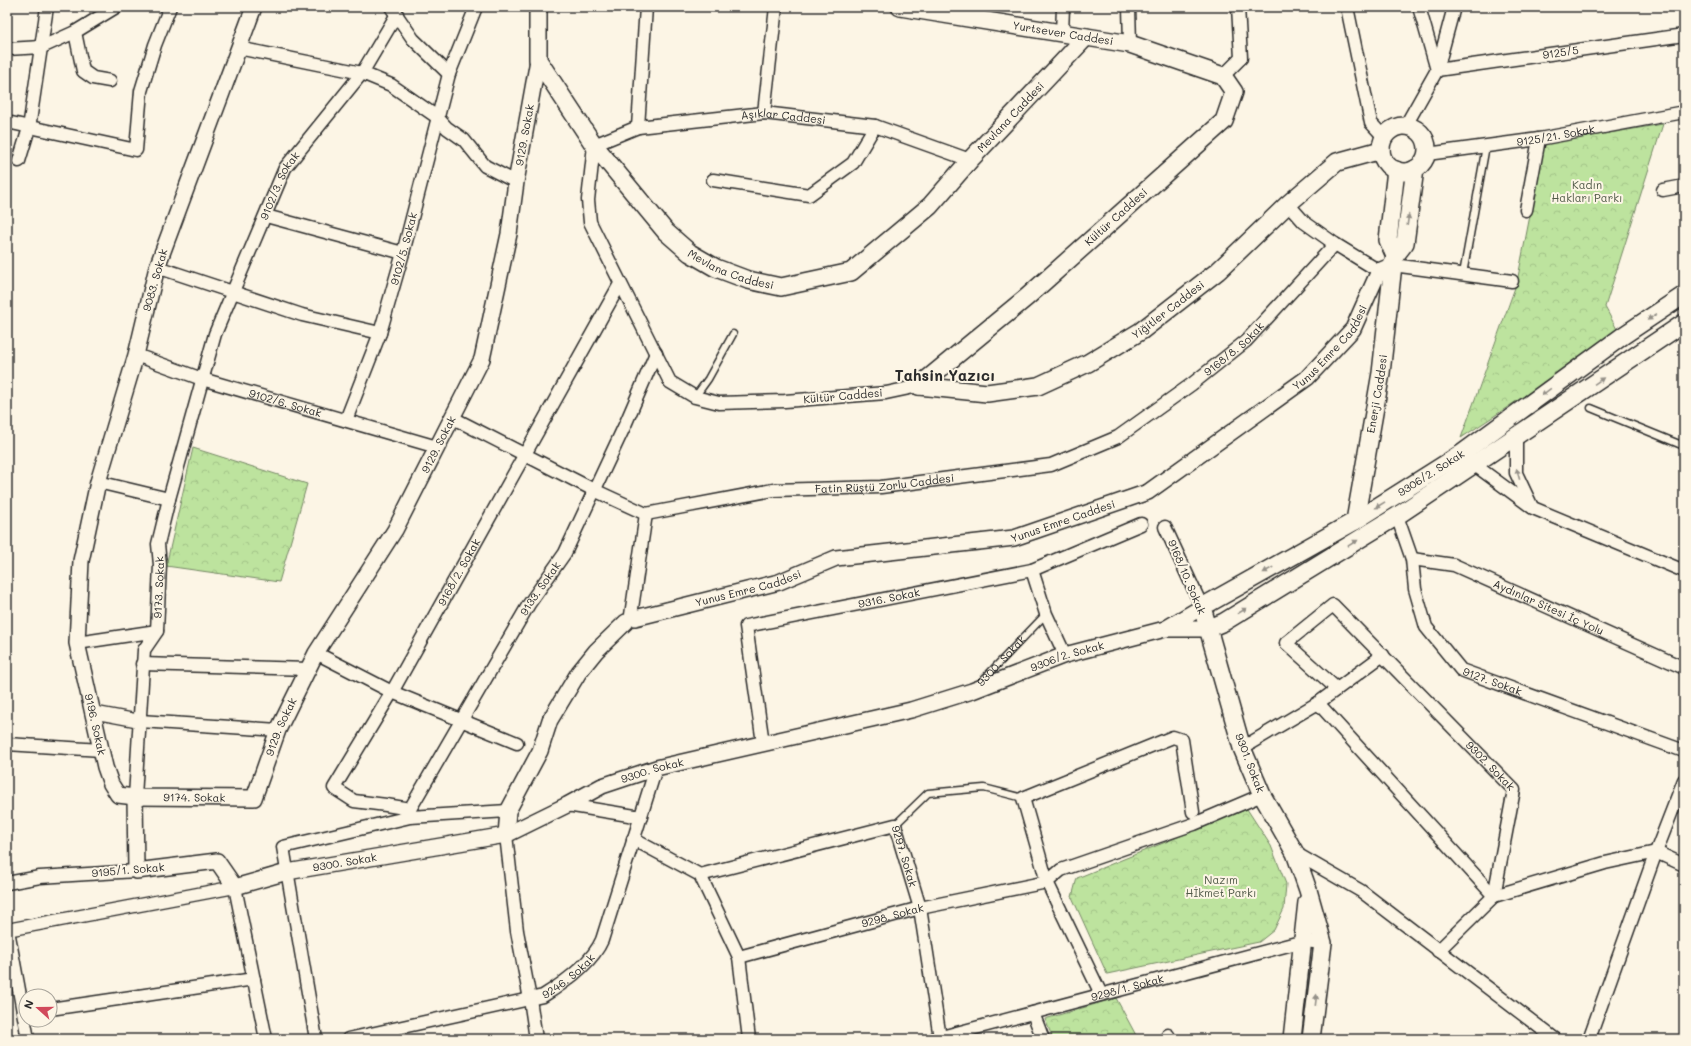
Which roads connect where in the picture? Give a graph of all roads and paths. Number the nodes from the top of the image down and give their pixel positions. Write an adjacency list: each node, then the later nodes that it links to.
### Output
1 (47, 7): 22 (street)
2 (116, 7): 17 (street)
3 (170, 7): 38 (street)
4 (254, 7): 23 (street, 9083. Sokak)
5 (476, 7): 28 (street, 9102/5. Sokak)
6 (538, 7): 25 (main road)
7 (646, 7): 37 (street)
8 (776, 7): 31 (street)
9 (900, 7): 18 (main road, Yurtsever Caddesi)
10 (1062, 7): 18 (street)
11 (1129, 7): 21 (street)
12 (1238, 7): 29 (street)
13 (1347, 7): 40 (street)
14 (1419, 7): 26 (street)
15 (1454, 7): 26 (street)
16 (394, 11): 27 (street, 9102/3. Sokak); 28 (street)
17 (75, 32): 22 (street); 30 (street)
18 (1062, 34): 20 (main road, Yurtsever Caddesi)
19 (1684, 35): 26 (street, 9125/5)
20 (1086, 37): 21 (main road, Yurtsever Caddesi); 44 (main road, Mevlana Caddesi)
21 (1130, 44): 29 (main road, Yurtsever Caddesi)
22 (42, 47): 24 (street); 38 (street)
23 (238, 48): 27 (street); 58 (street, 9083. Sokak)
24 (7, 49)
25 (538, 60): 41 (main road, Mevlana Caddesi); 49 (street, 9129. Sokak)
26 (1437, 70): 35 (street)
27 (362, 73): 33 (street); 54 (street, 9102/3. Sokak)
28 (449, 74): 33 (street, 9102/5. Sokak)
29 (1222, 76): 70 (main road, Kültür Caddesi)
30 (110, 81)
31 (764, 112): 36 (street, Aşıklar Caddesi); 37 (street, Aşıklar Caddesi)
32 (1684, 112): 39 (street, 9125/21. Sokak)
33 (437, 116): 49 (street); 56 (street, 9102/5. Sokak)
34 (7, 122): 38 (street)
35 (1406, 125): 40 (main road); 43 (main road)
36 (875, 126): 44 (street, Aşıklar Caddesi); 48 (street)
37 (638, 127): 41 (street, Aşıklar Caddesi)
38 (29, 128): 45 (street)
39 (1539, 139): 42 (street, 9125/21. Sokak); 53 (street)
40 (1382, 143): 47 (main road); 52 (main road, Yiğitler Caddesi)
41 (594, 145): 44 (main road, Mevlana Caddesi); 61 (street, Kültür Caddesi)
42 (1486, 146): 43 (street, 9125/21. Sokak); 59 (lane)
43 (1426, 154): 46 (main road)
44 (970, 160)
45 (19, 161)
46 (1415, 169): 47 (main road); 57 (main road, Yunus Emre Caddesi, one-way to 46)
47 (1396, 170): 57 (main road)
48 (713, 180)
49 (516, 182): 73 (street, 9129. Sokak)
50 (1684, 186): 51 (street)
51 (1663, 190)
52 (1288, 204): 55 (street); 70 (main road, Yiğitler Caddesi)
53 (1526, 210)
54 (266, 216): 56 (street); 62 (street, 9102/3. Sokak)
55 (1335, 244): 57 (street); 75 (street, 9168/8. Sokak)
56 (403, 253): 65 (street, 9102/5. Sokak)
57 (1389, 264): 59 (street); 88 (main road, Enerji Caddesi); 97 (street, Yunus Emre Caddesi)
58 (157, 267): 62 (street); 68 (street, 9083. Sokak)
59 (1463, 274): 60 (street)
60 (1512, 281)
61 (620, 284): 67 (street, Kültür Caddesi); 80 (street, 9168/2. Sokak)
62 (232, 292): 65 (street); 69 (street, 9102/3. Sokak)
63 (1684, 295): 79 (main road, 9306/2. Sokak, one-way to 79)
64 (1684, 323): 76 (main road, 9306/2. Sokak, one-way to 64)
65 (380, 333): 74 (street, 9102/5. Sokak)
66 (733, 334): 71 (lane)
67 (656, 352): 71 (street, Kültür Caddesi); 83 (street, 9133. Sokak)
68 (136, 356): 69 (street, 9102/6. Sokak); 82 (street, 9083. Sokak)
69 (202, 379): 74 (street, 9102/6. Sokak); 84 (street, 9173. Sokak)
70 (919, 386): 71 (street, Kültür Caddesi)
71 (695, 397)
72 (1591, 408): 77 (lane)
73 (453, 418): 78 (street, 9129. Sokak); 80 (street)
74 (346, 420): 78 (street, 9102/6. Sokak)
75 (1118, 437): 86 (street, Fatin Rüştü Zorlu Caddesi)
76 (1516, 437): 81 (main road, 9306/2. Sokak); 85 (street, one-way to 76)
77 (1684, 446)
78 (437, 447): 102 (street, 9129. Sokak)
79 (1461, 454): 81 (street); 88 (main road, 9306/2. Sokak, one-way to 88)
80 (523, 455): 83 (street); 110 (street, 9168/2. Sokak)
81 (1474, 466): 85 (street); 87 (main road, 9306/2. Sokak)
82 (98, 482): 84 (street); 92 (street, 9083. Sokak)
83 (594, 490): 86 (street); 114 (street, 9133. Sokak)
84 (169, 499): 100 (street, 9173. Sokak)
85 (1532, 508): 94 (street)
86 (646, 514): 97 (street)
87 (1397, 516): 91 (street, 9127. Sokak); 99 (main road, 9306/2. Sokak, one-way to 87)
88 (1355, 521): 95 (main road, 9306/2. Sokak, one-way to 95)
89 (1141, 524): 93 (street, 9316. Sokak)
90 (1166, 527): 95 (street, 9168/10. Sokak)
91 (1412, 559): 106 (street, Aydınlar Sitesi İç Yolu); 121 (street, 9127. Sokak)
92 (82, 561): 101 (street, 9196. Sokak)
93 (1032, 570): 96 (street); 117 (street, 9316. Sokak)
94 (1684, 571)
95 (1202, 607): 98 (street, 9306/2. Sokak); 99 (main road, 9168/10. Sokak)
96 (1046, 614): 104 (street); 109 (lane, 9300. Sokak)
97 (631, 618): 129 (street, Yunus Emre Caddesi)
98 (1165, 629): 99 (street, 9306/2. Sokak); 104 (street, 9306/2. Sokak)
99 (1207, 629): 119 (main road, 9301. Sokak)
100 (157, 631): 101 (street); 105 (street, 9173. Sokak)
101 (77, 643): 112 (street, 9196. Sokak)
102 (316, 653): 107 (street, 9129. Sokak); 110 (street)
103 (1383, 655): 108 (street); 108 (street, 9302. Sokak); 146 (street, 9302. Sokak)
104 (1065, 656): 109 (street, 9306/2. Sokak)
105 (142, 664): 107 (street); 113 (street, 9173. Sokak)
106 (1682, 667)
107 (308, 669): 115 (street, 9129. Sokak)
108 (1337, 689): 111 (street)
109 (972, 691): 117 (street, 9300. Sokak)
110 (392, 692): 114 (street); 131 (street, 9168/2. Sokak)
111 (1318, 703): 119 (street); 146 (street)
112 (92, 712): 113 (street); 120 (street, 9196. Sokak)
113 (140, 721): 115 (street); 125 (street, 9173. Sokak)
114 (462, 722): 116 (street); 131 (street, 9133. Sokak)
115 (278, 730): 126 (street, 9129. Sokak)
116 (517, 743)
117 (763, 743): 122 (street, 9300. Sokak)
118 (7, 744): 120 (street)
119 (1242, 748): 124 (main road, 9301. Sokak)
120 (101, 750): 125 (street, 9196. Sokak)
121 (1684, 751)
122 (656, 768): 128 (street, 9300. Sokak); 132 (street, 9246. Sokak)
123 (1684, 780): 136 (street)
124 (1262, 795): 137 (main road, 9301. Sokak); 142 (street)
125 (135, 797): 126 (street, 9174. Sokak); 139 (street)
126 (254, 798)
127 (1023, 798): 130 (street); 133 (lane); 142 (street)
128 (567, 805): 132 (street); 134 (street, 9300. Sokak)
129 (508, 811): 131 (street); 134 (street, Yunus Emre Caddesi)
130 (1193, 812)
131 (410, 813): 140 (street)
132 (640, 817): 135 (street, 9246. Sokak)
133 (895, 825): 141 (street, 9297. Sokak); 147 (street, 9297. Sokak)
134 (506, 835): 140 (street, 9300. Sokak); 156 (street)
135 (633, 839): 141 (street); 156 (street, 9246. Sokak)
136 (1656, 852): 138 (street); 146 (street); 171 (street)
137 (1295, 853): 145 (main road, 9301. Sokak); 151 (street)
138 (1684, 865)
139 (136, 870): 143 (street, 9195/1. Sokak); 144 (street, 9195/1. Sokak)
140 (288, 872): 144 (street, 9300. Sokak); 163 (street)
141 (700, 875): 152 (street)
142 (1047, 882): 147 (street, 9298. Sokak); 155 (street)
143 (7, 883)
144 (235, 887): 148 (street); 153 (street)
145 (1308, 890): 149 (main road, 9301. Sokak); 150 (main road, 9301. Sokak)
146 (1494, 896): 151 (street)
147 (920, 908): 152 (street, 9298. Sokak); 160 (street, 9297. Sokak)
148 (8, 930): 154 (street)
149 (1304, 941): 150 (street, 9298/1. Sokak); 155 (street, 9298/1. Sokak); 168 (main road, 9301. Sokak)
150 (1323, 943): 169 (main road, 9301. Sokak, one-way to 150)
151 (1438, 951): 170 (street)
152 (739, 957): 166 (street)
153 (254, 979): 157 (street); 162 (street)
154 (20, 988)
155 (1101, 994): 158 (street, 9298/1. Sokak)
156 (530, 999): 164 (street, 9246. Sokak); 165 (street)
157 (58, 1008)
158 (1033, 1013): 160 (street, 9298/1. Sokak); 167 (street)
159 (27, 1028): 161 (street)
160 (937, 1038)
161 (28, 1039)
162 (266, 1039)
163 (316, 1039)
164 (348, 1039)
165 (536, 1039)
166 (749, 1039)
167 (1043, 1039)
168 (1292, 1039)
169 (1311, 1039)
170 (1555, 1039)
171 (1589, 1039)

